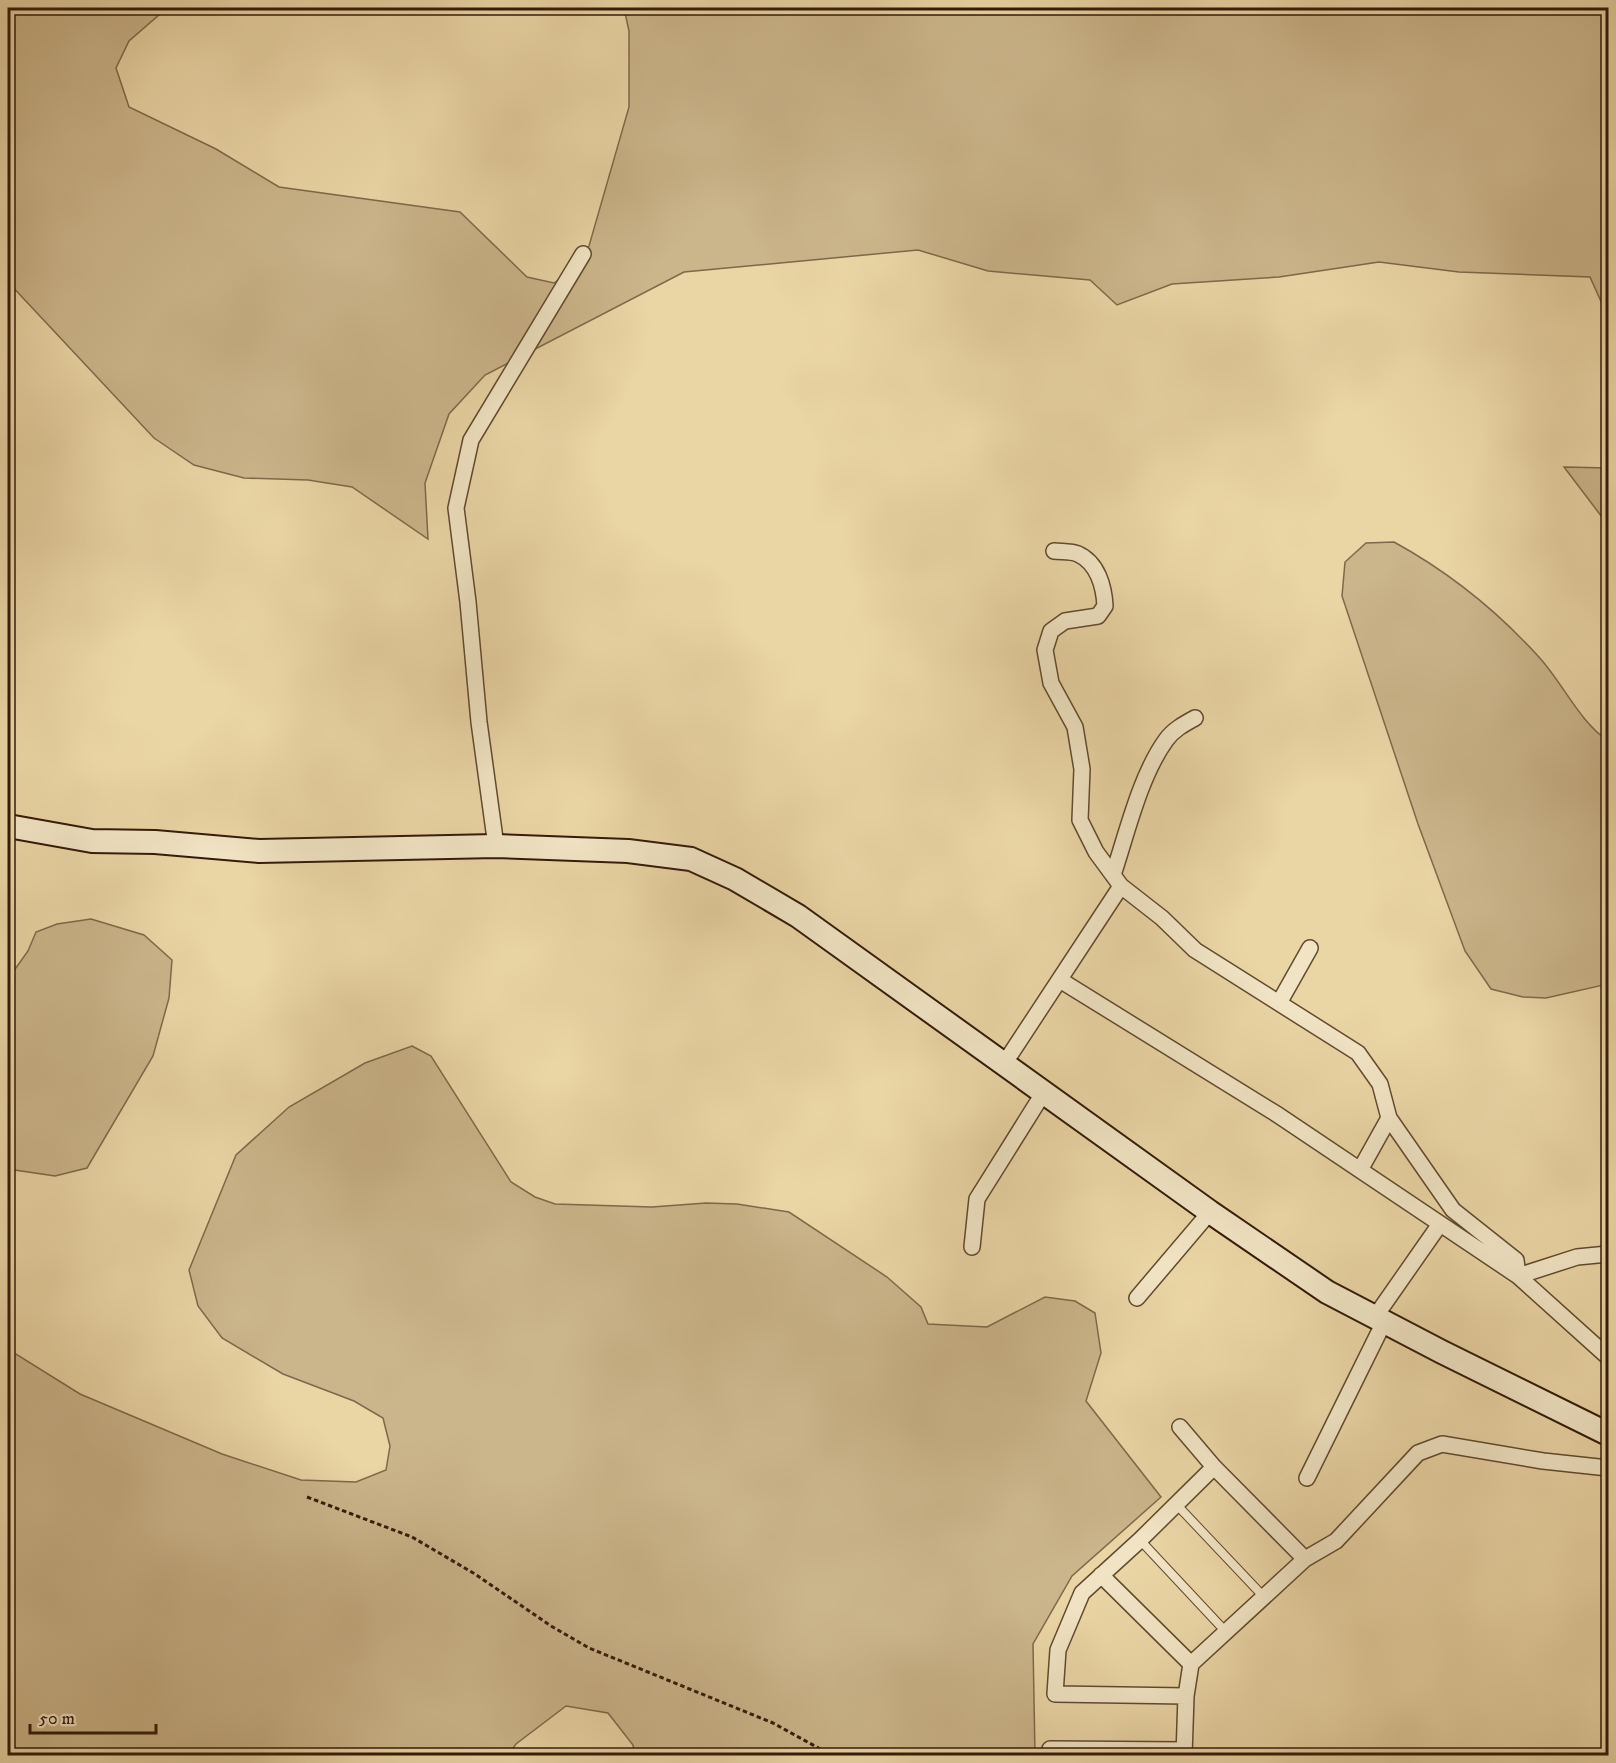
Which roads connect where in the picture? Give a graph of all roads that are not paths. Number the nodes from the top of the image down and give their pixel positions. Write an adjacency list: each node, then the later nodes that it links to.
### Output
1 (584, 254): 5 (street)
2 (1054, 551): 6 (street)
3 (1196, 718): 6 (street)
4 (8, 825): 5 (street)
5 (496, 846): 10 (street)
6 (1117, 880): 8 (street); 9 (street)
7 (1310, 948): 9 (street)
8 (1060, 980): 10 (street); 13 (street)
9 (1278, 1003): 12 (street)
10 (1004, 1064): 11 (street)
11 (1044, 1092): 14 (street); 16 (street)
12 (1389, 1118): 13 (street); 18 (street)
13 (1360, 1170): 15 (street)
14 (1210, 1212): 19 (street); 20 (street)
15 (1440, 1224): 18 (street); 20 (street)
16 (972, 1247)
17 (1608, 1254): 18 (street)
18 (1518, 1276): 21 (street)
19 (1137, 1298)
20 (1379, 1319): 23 (street); 26 (street)
21 (1608, 1357)
22 (1180, 1426): 24 (street)
23 (1606, 1426)
24 (1214, 1467): 27 (street); 29 (street)
25 (1608, 1468): 29 (street)
26 (1307, 1478)
27 (1176, 1504): 28 (street); 31 (lane)
28 (1140, 1540): 30 (street); 32 (lane)
29 (1305, 1560): 31 (street)
30 (1101, 1575): 33 (street); 34 (street)
31 (1264, 1598): 32 (street)
32 (1226, 1632): 33 (street)
33 (1191, 1664): 34 (street)
34 (1186, 1696): 35 (street)
35 (1184, 1753): 36 (street)
36 (1050, 1755)

